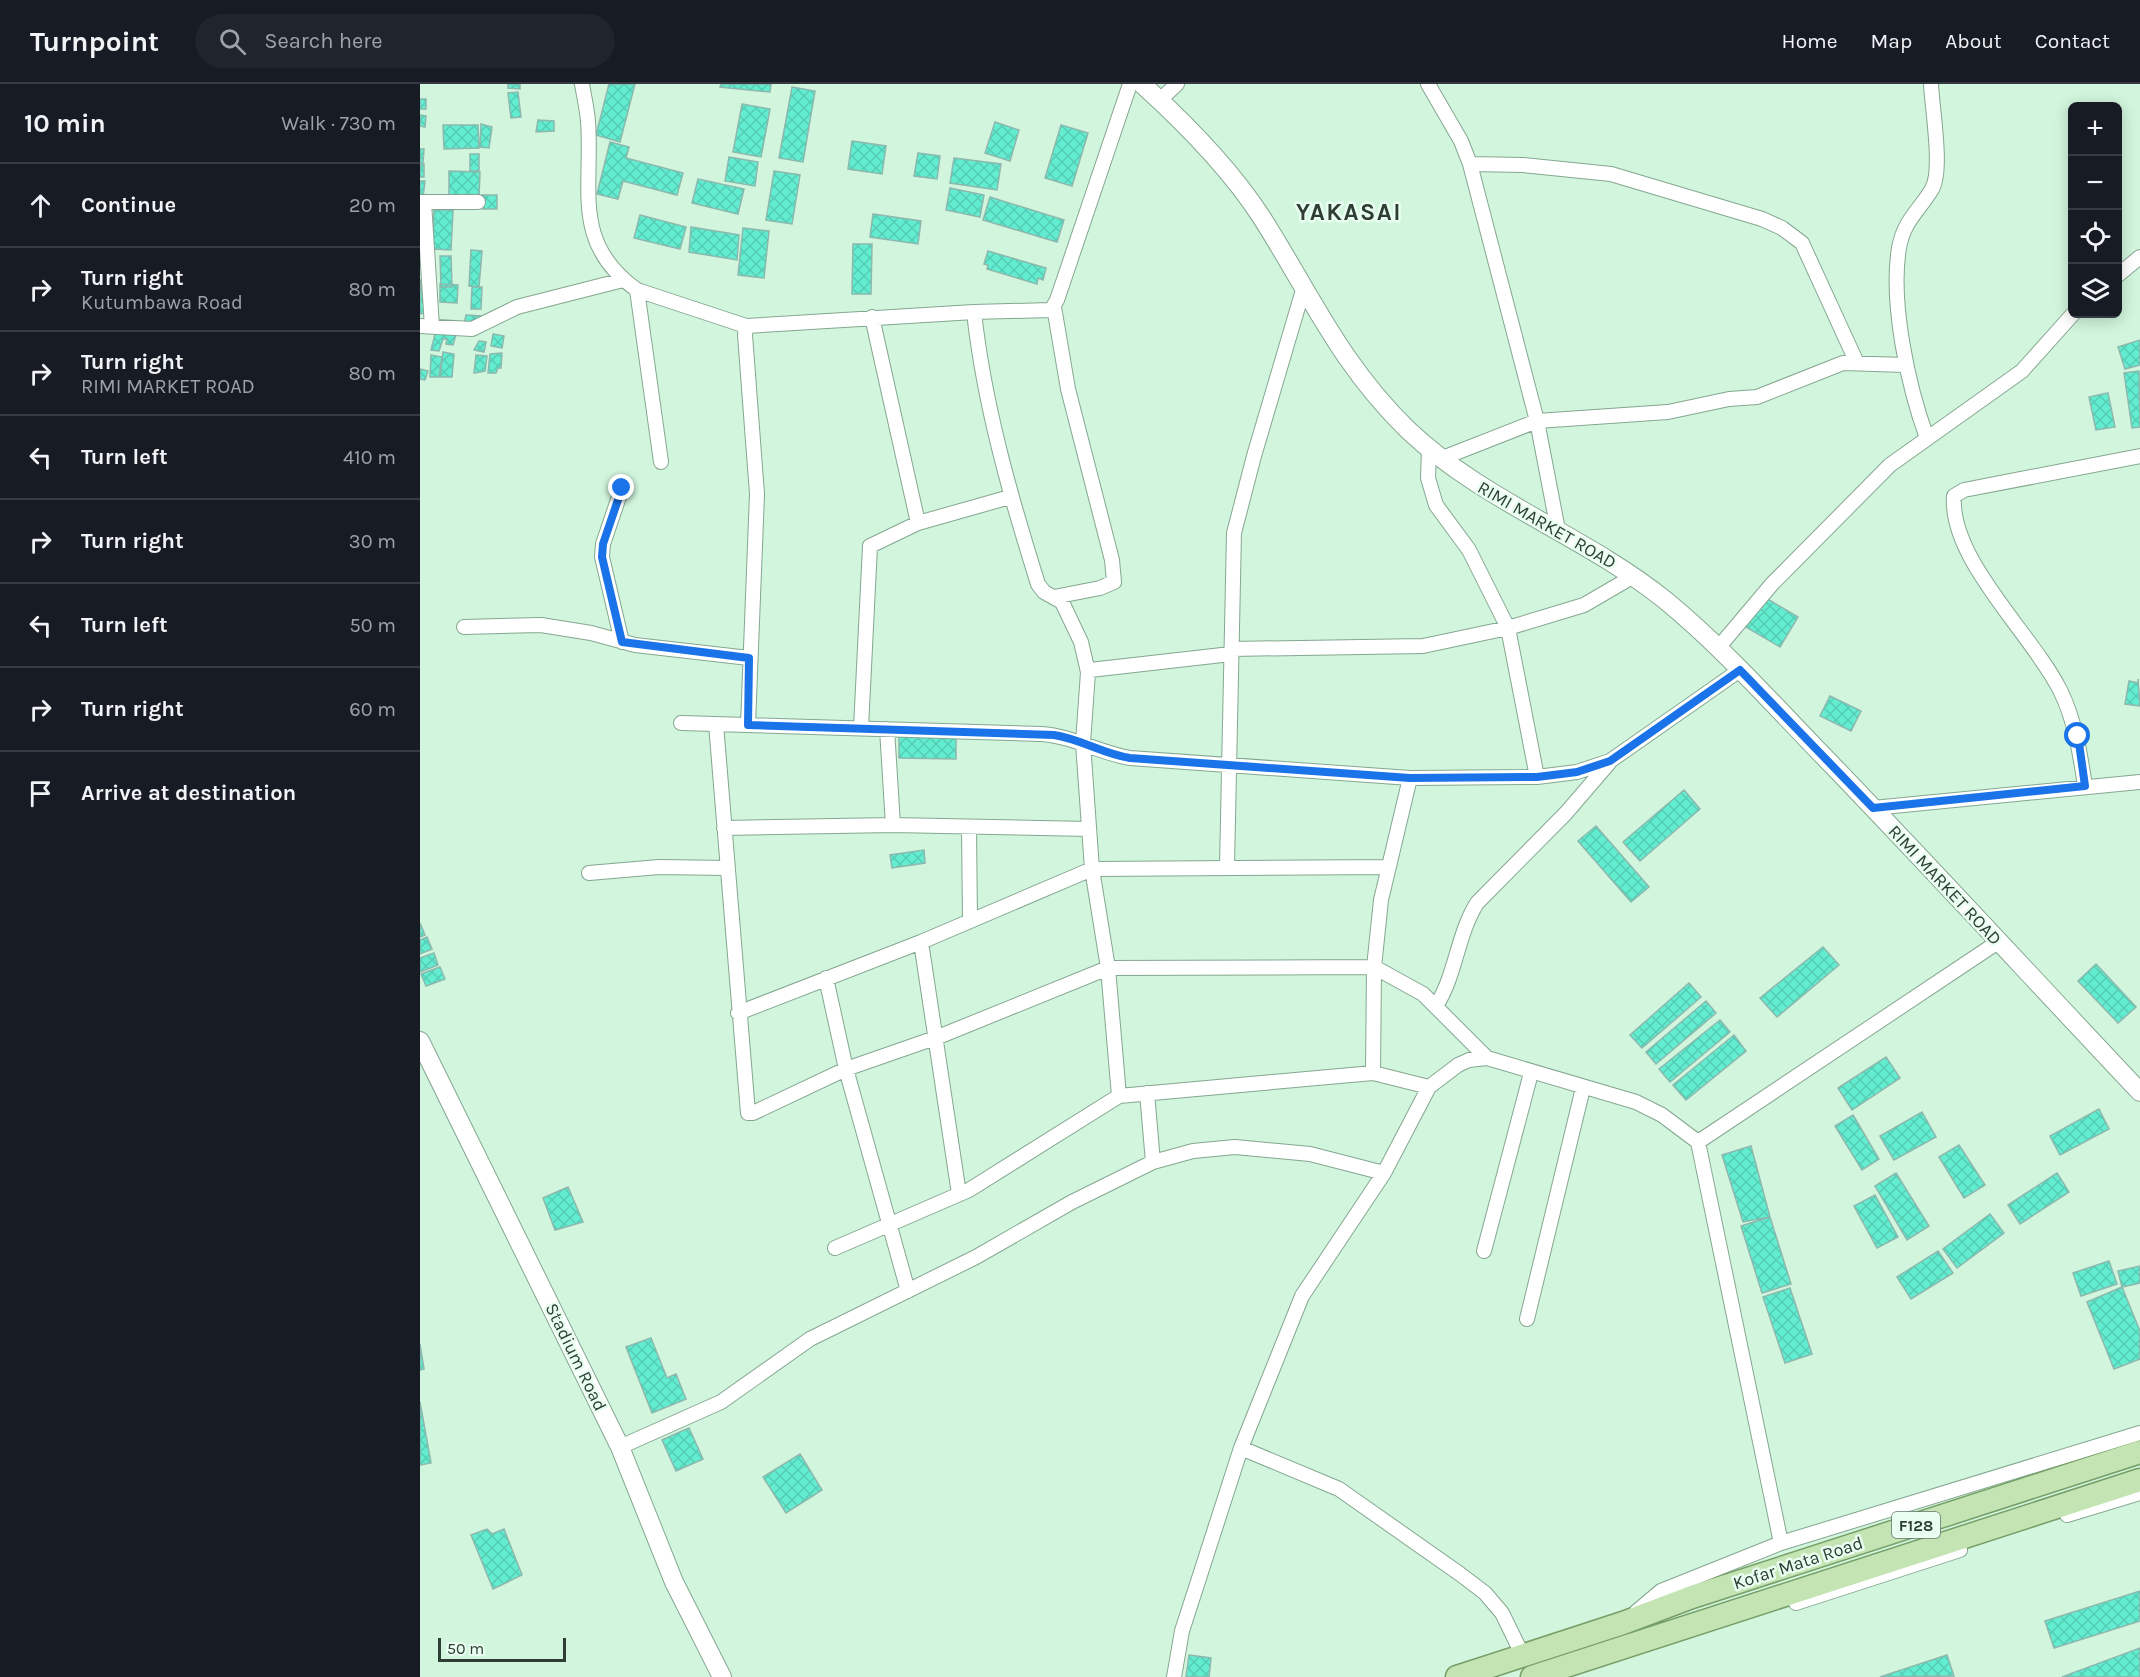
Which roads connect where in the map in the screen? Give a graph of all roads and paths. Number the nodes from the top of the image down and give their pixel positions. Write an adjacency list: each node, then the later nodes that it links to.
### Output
1 (582, 84): 13 (street)
2 (1130, 84): 16 (street)
3 (1142, 84): 7 (street, RIMI MARKET ROAD)
4 (1177, 84): 7 (street)
5 (1428, 84): 8 (street)
6 (1931, 84): 23 (street)
7 (1160, 100): 15 (street, RIMI MARKET ROAD)
8 (1470, 164): 22 (street); 24 (street)
9 (422, 202): 10 (street); 21 (street)
10 (478, 202)
11 (2140, 257): 12 (street)
12 (2122, 272)
13 (623, 280): 14 (street); 21 (street)
14 (637, 290): 20 (street); 28 (street)
15 (1303, 290): 26 (street, RIMI MARKET ROAD); 39 (street)
16 (1054, 307): 17 (street); 34 (street)
17 (974, 312): 18 (street); 30 (street)
18 (872, 317): 20 (street); 31 (street)
19 (2069, 318): 25 (street)
20 (746, 326): 40 (street)
21 (426, 327)
22 (1857, 363): 23 (street); 24 (street)
23 (1905, 365): 25 (street)
24 (1537, 421): 26 (street); 32 (street)
25 (1927, 438): 38 (street)
26 (1435, 454): 32 (street, RIMI MARKET ROAD); 36 (street)
27 (2140, 456): 54 (street)
28 (662, 462)
29 (622, 488): 37 (street)
30 (1010, 497): 31 (street); 34 (street)
31 (918, 523): 46 (street)
32 (1558, 530): 33 (street, RIMI MARKET ROAD)
33 (1632, 577): 36 (street); 38 (street, RIMI MARKET ROAD)
34 (1054, 597): 42 (street)
35 (464, 627): 37 (street)
36 (1508, 628): 39 (street); 51 (street)
37 (622, 642): 40 (street)
38 (1718, 648): 41 (street, RIMI MARKET ROAD)
39 (1231, 651): 42 (street); 50 (street)
40 (749, 658): 45 (street)
41 (1740, 670): 49 (street); 55 (street, RIMI MARKET ROAD)
42 (1088, 672): 48 (street)
43 (681, 723): 44 (street)
44 (716, 724): 45 (street); 58 (street)
45 (748, 725): 46 (street)
46 (861, 728): 47 (street)
47 (887, 729): 48 (street); 56 (street)
48 (1083, 743): 50 (street); 59 (street)
49 (1610, 761): 51 (street); 71 (street)
50 (1228, 766): 52 (street); 60 (street)
51 (1537, 777): 52 (street)
52 (1410, 778): 61 (street)
53 (2140, 782): 54 (street)
54 (2085, 786): 55 (street)
55 (1873, 808): 67 (street, RIMI MARKET ROAD)
56 (893, 825): 57 (street); 58 (street)
57 (969, 827): 59 (street); 65 (street)
58 (724, 828): 62 (street)
59 (1089, 829): 63 (street)
60 (1227, 866): 61 (street); 63 (street)
61 (1389, 867): 69 (street)
62 (727, 868): 64 (street); 72 (street)
63 (1092, 869): 65 (street); 68 (street)
64 (589, 873)
65 (970, 921): 66 (street)
66 (921, 942): 70 (street); 73 (street)
67 (1998, 942): 81 (street, RIMI MARKET ROAD); 84 (street)
68 (1108, 968): 69 (street); 73 (street); 83 (street)
69 (1374, 968): 71 (street); 77 (street)
70 (826, 978): 72 (street); 76 (street)
71 (1436, 1006): 75 (street)
72 (738, 1013): 76 (street)
73 (938, 1037): 76 (street); 87 (street)
74 (420, 1041): 94 (street, Stadium Road)
75 (1487, 1058): 78 (street); 79 (street)
76 (846, 1069): 88 (street)
77 (1373, 1073): 79 (street); 82 (street)
78 (1531, 1073): 80 (street); 90 (street)
79 (1428, 1087): 86 (street)
80 (1583, 1088): 84 (street); 92 (street)
81 (2140, 1092)
82 (1147, 1093): 83 (street); 85 (street)
83 (1119, 1096): 87 (street)
84 (1698, 1142): 99 (street)
85 (1153, 1162): 86 (street); 91 (street)
86 (1384, 1173): 95 (street)
87 (959, 1194): 88 (street)
88 (889, 1224): 89 (street); 91 (street)
89 (835, 1248)
90 (1484, 1251)
91 (908, 1291): 94 (street)
92 (1527, 1319)
93 (2140, 1433): 99 (street)
94 (620, 1447): 103 (street, Stadium Road)
95 (1241, 1449): 102 (street); 104 (street)
96 (2140, 1452): 100 (main road, Kofar Mata Road / F128)
97 (2140, 1480): 101 (main road, Kofar Mata Road / F128)
98 (2140, 1493): 101 (street)
99 (1781, 1543): 100 (street)
100 (1623, 1623): 102 (main road, Kofar Mata Road / F128)
101 (1646, 1638): 106 (main road, Kofar Mata Road / F128)
102 (1523, 1656): 105 (main road, Kofar Mata Road / F128)
103 (722, 1677)
104 (1174, 1677)
105 (1458, 1677)
106 (1532, 1677)

